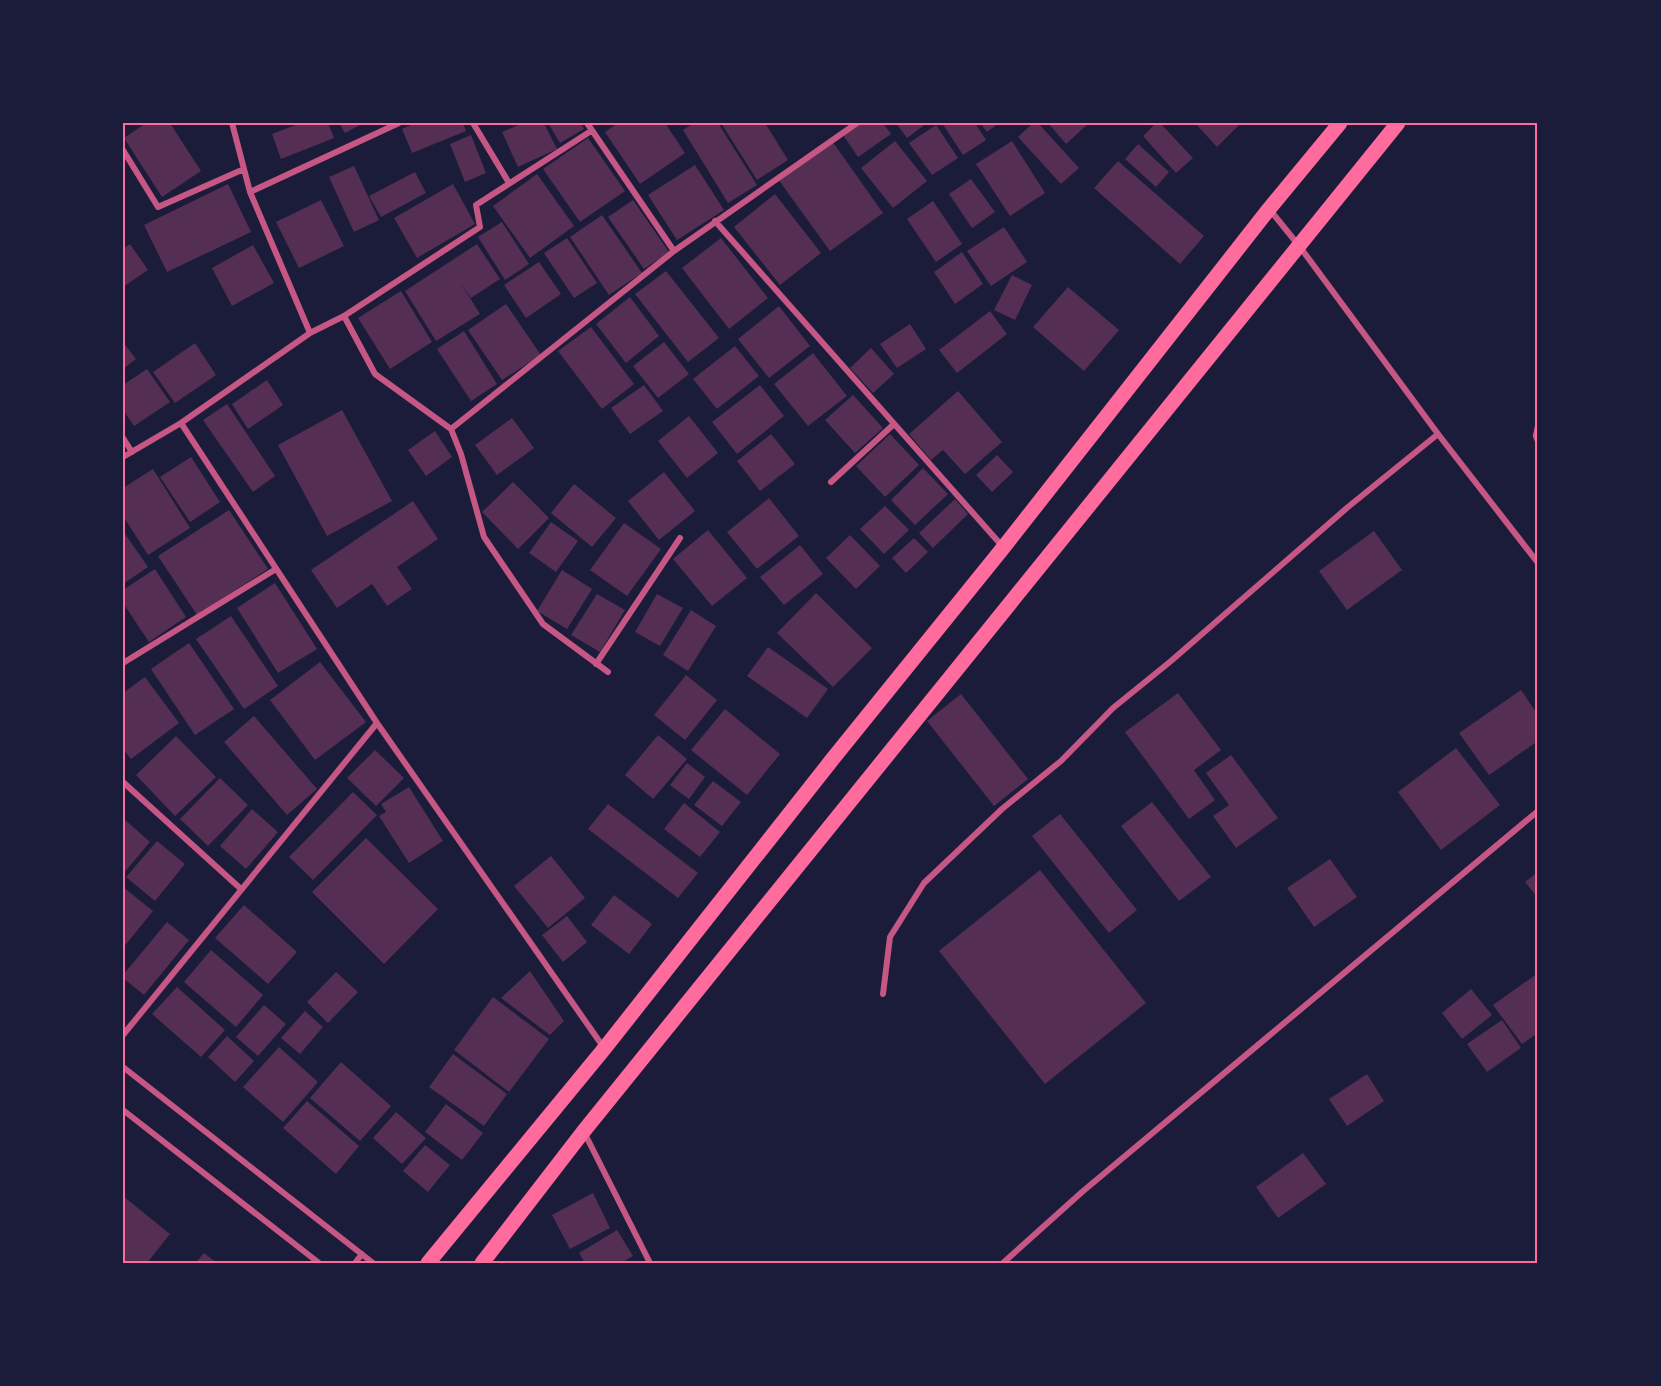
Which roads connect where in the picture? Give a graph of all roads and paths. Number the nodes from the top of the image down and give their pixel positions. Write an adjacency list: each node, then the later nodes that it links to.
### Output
1 (232, 123): 10 (street)
2 (399, 123): 12 (street)
3 (473, 123): 11 (street)
4 (587, 123): 8 (street)
5 (857, 123): 14 (street)
6 (1340, 123): 13 (main road)
7 (1398, 123): 15 (main road)
8 (591, 131): 11 (street); 16 (street)
9 (123, 150): 10 (street)
10 (244, 169): 12 (street)
11 (508, 183): 17 (street)
12 (250, 192): 18 (street)
13 (1269, 209): 15 (street); 30 (main road)
14 (715, 222): 16 (street); 21 (street)
15 (1300, 247): 23 (street); 45 (main road)
16 (674, 251): 22 (street)
17 (344, 316): 18 (street); 22 (street)
18 (310, 333): 20 (street)
19 (1538, 422): 25 (lane)
20 (181, 423): 26 (street); 32 (street)
21 (894, 424): 28 (street); 30 (street)
22 (451, 429): 34 (street)
23 (1438, 434): 31 (street); 40 (street)
24 (123, 438): 26 (street)
25 (1538, 443)
26 (132, 452): 27 (street)
27 (123, 457)
28 (831, 482)
29 (680, 538): 34 (street)
30 (1003, 548): 42 (main road)
31 (1538, 563)
32 (276, 569): 33 (street); 36 (street)
33 (123, 663)
34 (596, 664): 35 (street)
35 (608, 672)
36 (377, 723): 39 (street); 42 (street)
37 (123, 782): 39 (street)
38 (1538, 811): 53 (street)
39 (241, 889): 41 (street)
40 (883, 994)
41 (123, 1035)
42 (604, 1049): 50 (main road)
43 (123, 1067): 46 (street)
44 (123, 1110): 47 (street)
45 (583, 1132): 51 (main road); 52 (street)
46 (362, 1254): 48 (street); 49 (street)
47 (318, 1263)
48 (355, 1263)
49 (374, 1263)
50 (428, 1263)
51 (482, 1263)
52 (650, 1263)
53 (1004, 1263)

